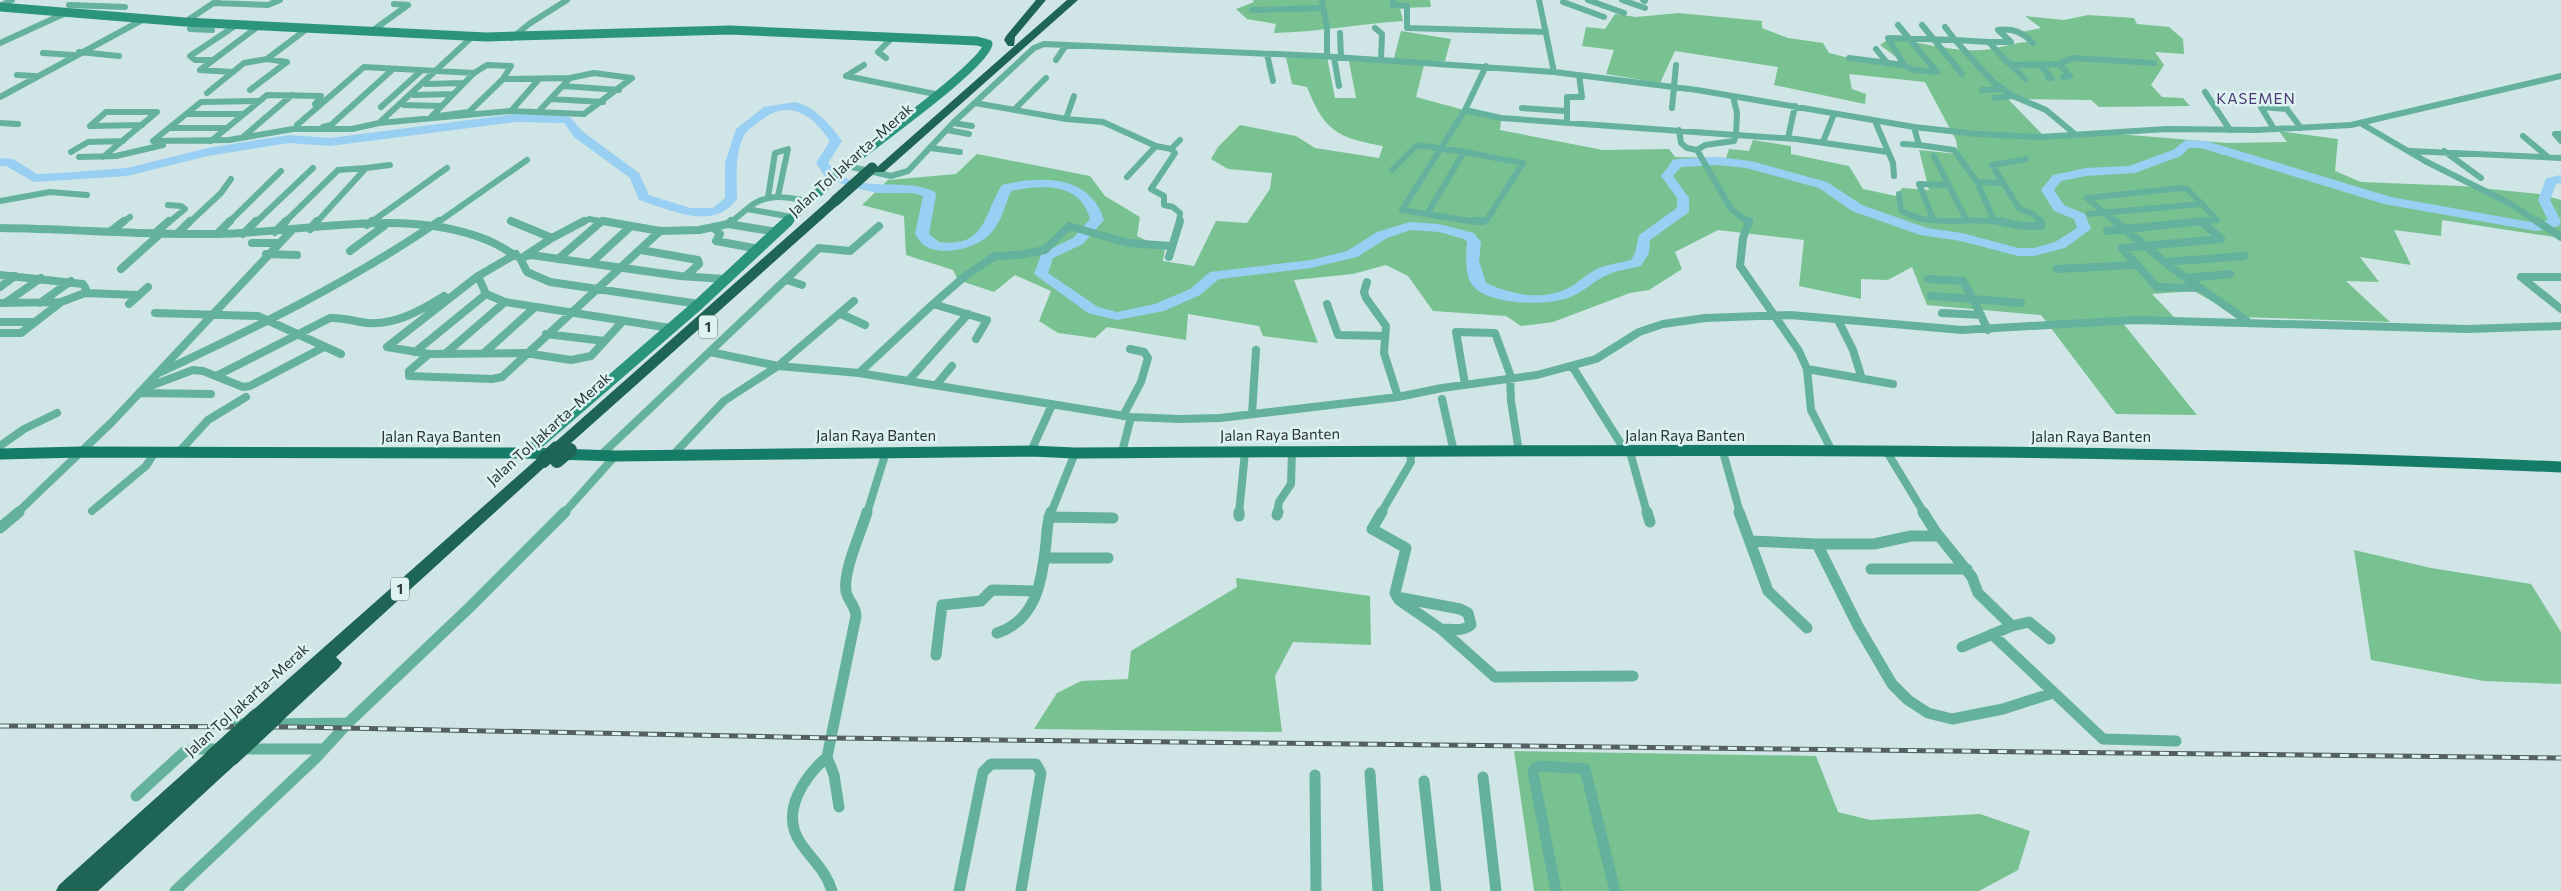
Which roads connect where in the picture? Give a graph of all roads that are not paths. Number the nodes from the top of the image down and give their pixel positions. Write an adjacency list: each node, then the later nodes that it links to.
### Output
1 (12, 0): 20 (street)
2 (80, 0): 23 (street)
3 (110, 0): 21 (street)
4 (249, 0): 19 (street)
5 (280, 0): 19 (street)
6 (567, 0): 46 (street)
7 (1041, 0): 52 (highway)
8 (1061, 0): 52 (highway, Jalan Tol Jakarta–Merak / 1)
9 (1073, 0): 194 (highway, Jalan Tol Jakarta–Merak / 1)
10 (1322, 0): 24 (street)
11 (1393, 0): 41 (street)
12 (1539, 0): 41 (street)
13 (1555, 0): 16 (street)
14 (1588, 0): 27 (street)
15 (1622, 0): 25 (street)
16 (1565, 1): 28 (street)
17 (216, 2): 19 (street); 30 (street)
18 (394, 4): 40 (street)
19 (241, 5)
20 (0, 6): 23 (street)
21 (100, 6): 22 (street); 23 (street)
22 (125, 7)
23 (69, 8): 29 (street); 50 (street)
24 (1323, 8): 26 (street); 61 (street)
25 (1645, 8)
26 (1252, 10)
27 (1624, 13)
28 (1604, 17)
29 (144, 19): 30 (street); 58 (street)
30 (185, 22): 31 (street)
31 (202, 22): 32 (street); 39 (street)
32 (238, 24): 33 (street); 66 (street)
33 (260, 25): 37 (street); 66 (street)
34 (1898, 25): 45 (street)
35 (1922, 25): 47 (street)
36 (1945, 27): 48 (street)
37 (308, 28): 40 (street); 65 (street)
38 (1375, 28): 68 (street)
39 (212, 30)
40 (372, 31): 44 (street)
41 (1546, 32): 81 (street)
42 (1340, 33): 63 (street)
43 (894, 36): 46 (street); 62 (street); 109 (street)
44 (468, 37): 46 (street); 54 (street); 55 (street)
45 (1908, 37): 47 (street); 75 (street); 75 (street)
46 (512, 38)
47 (1932, 38): 48 (street); 83 (street)
48 (1956, 40): 49 (street); 102 (street)
49 (1989, 42): 51 (street); 72 (street)
50 (0, 43)
51 (2033, 43)
52 (1011, 44): 194 (highway, Jalan Tol Jakarta–Merak / 1)
53 (1066, 45): 59 (street); 67 (street); 121 (street)
54 (453, 47): 55 (street); 79 (street)
55 (462, 47): 79 (street)
56 (1876, 49): 71 (street)
57 (43, 52): 58 (street)
58 (77, 54): 60 (street); 86 (street)
59 (1267, 54): 61 (street); 96 (street)
60 (119, 56)
61 (1330, 57): 63 (street); 100 (street)
62 (886, 58)
63 (1341, 58): 68 (street)
64 (1849, 58): 71 (street)
65 (267, 59): 80 (street); 103 (street)
66 (212, 60): 80 (street)
67 (1056, 60)
68 (1381, 60): 77 (street)
69 (2154, 63): 73 (street)
70 (864, 64): 109 (street)
71 (1888, 64): 75 (street)
72 (2010, 64): 76 (street); 95 (street)
73 (2059, 64): 76 (street); 88 (street)
74 (1676, 65): 101 (street)
75 (1904, 65)
76 (2040, 65): 91 (street)
77 (1486, 66): 81 (street); 129 (street)
78 (393, 69): 78 (street); 79 (street)
79 (432, 70): 82 (street); 98 (street); 124 (street); 143 (street)
80 (233, 72): 107 (street)
81 (1554, 72): 85 (street)
82 (474, 73): 92 (street); 97 (street)
83 (1962, 74)
84 (17, 75): 86 (street)
85 (1579, 75): 101 (street); 132 (street)
86 (36, 76): 112 (street)
87 (2561, 76): 144 (street)
88 (2063, 77)
89 (570, 78): 94 (street); 99 (street); 104 (street)
90 (1046, 78): 128 (street)
91 (2048, 78)
92 (503, 79): 93 (street); 122 (street)
93 (512, 79): 94 (street); 136 (street)
94 (539, 79): 130 (street)
95 (2025, 79)
96 (1273, 81)
97 (464, 83): 98 (street); 108 (street)
98 (426, 84): 111 (street)
99 (563, 86): 104 (street); 118 (street)
100 (1339, 86)
101 (1675, 87): 114 (street); 126 (street)
102 (2002, 89): 105 (street); 115 (street)
103 (250, 90)
104 (619, 90): 120 (street)
105 (1982, 90)
106 (2205, 92): 155 (street)
107 (207, 93)
108 (453, 94): 111 (street); 122 (street)
109 (935, 94): 193 (street)
110 (292, 95): 119 (street); 152 (street); 161 (street)
111 (414, 95): 122 (street)
112 (0, 96)
113 (1074, 96): 137 (street)
114 (1733, 96): 123 (street); 158 (street)
115 (2013, 96): 117 (street); 159 (street)
116 (2277, 96): 127 (street)
117 (1995, 98)
118 (551, 99): 120 (street); 131 (street)
119 (259, 101): 133 (street); 134 (street)
120 (603, 102): 131 (street)
121 (975, 103): 128 (street); 141 (street)
122 (441, 106)
123 (1795, 106): 135 (street); 162 (street)
124 (381, 107)
125 (1522, 108): 132 (street)
126 (1672, 108)
127 (2287, 108): 150 (street); 151 (street)
128 (1014, 110): 137 (street)
129 (1465, 110): 139 (street); 173 (street)
130 (511, 111): 131 (street); 136 (street)
131 (539, 111)
132 (1566, 111): 139 (street)
133 (186, 114): 134 (street); 148 (street)
134 (244, 114): 149 (street)
135 (1834, 114): 138 (street); 168 (street)
136 (474, 115): 143 (street)
137 (1066, 119): 170 (street)
138 (1875, 121): 147 (street); 181 (street)
139 (1567, 122): 154 (street)
140 (0, 123): 142 (street)
141 (953, 123): 146 (street); 153 (street)
142 (18, 124)
143 (376, 124): 152 (street)
144 (2362, 124): 150 (street); 175 (street)
145 (142, 125): 145 (street); 164 (street)
146 (972, 126)
147 (1914, 127): 159 (street); 171 (street)
148 (169, 128): 149 (street); 167 (street)
149 (227, 128): 165 (street)
150 (2301, 128): 151 (street)
151 (2274, 129): 155 (street)
152 (285, 130): 161 (street)
153 (947, 130): 156 (street); 172 (street)
154 (1679, 130): 158 (street); 180 (street)
155 (2230, 130): 159 (street)
156 (969, 134)
157 (2561, 134): 166 (street)
158 (1736, 135): 162 (street); 180 (street)
159 (2076, 135)
160 (2524, 136): 185 (street)
161 (242, 138): 165 (street)
162 (1788, 138): 168 (street)
163 (1180, 140): 174 (street)
164 (123, 141): 177 (street); 184 (street)
165 (211, 141): 167 (street)
166 (2561, 141)
167 (176, 142): 184 (street)
168 (1823, 142): 181 (street)
169 (1903, 144): 171 (street)
170 (1156, 146): 174 (street); 198 (street)
171 (1920, 146): 201 (street)
172 (930, 148): 178 (street); 193 (street)
173 (1440, 148): 179 (street); 195 (street); 214 (street)
174 (1171, 149): 251 (street)
175 (2408, 151): 176 (street); 246 (street)
176 (2444, 151): 185 (street); 199 (street)
177 (71, 152)
178 (960, 152)
179 (1464, 152): 214 (street); 214 (street)
180 (1698, 152): 311 (street)
181 (1888, 152): 197 (street)
182 (1934, 156): 203 (street)
183 (79, 157): 184 (street)
184 (103, 157)
185 (2548, 157): 186 (street)
186 (2561, 158)
187 (2026, 159): 202 (street)
188 (527, 160): 225 (street)
189 (390, 165): 191 (street)
190 (313, 168): 244 (street)
191 (366, 168): 233 (street); 239 (street)
192 (447, 168): 226 (street)
193 (846, 168): 208 (street)
194 (876, 169): 414 (highway, Jalan Tol Jakarta–Merak / 1, bridge)
195 (1392, 170)
196 (281, 171): 243 (street)
197 (1894, 176)
198 (1127, 177)
199 (2481, 178)
200 (231, 179): 242 (street)
201 (1977, 182): 202 (street); 220 (street)
202 (2003, 183): 220 (street)
203 (1949, 185): 218 (street); 219 (street)
204 (1899, 194): 218 (street)
205 (87, 195): 209 (street)
206 (778, 196): 207 (street); 207 (street); 208 (street)
207 (768, 197): 212 (street)
208 (810, 200): 217 (street)
209 (0, 202)
210 (2202, 204): 213 (street); 213 (street); 223 (street)
211 (168, 205): 241 (street)
212 (747, 209): 217 (street); 224 (street)
213 (2106, 213): 215 (street); 234 (street)
214 (1427, 214)
215 (2089, 214)
216 (130, 217): 236 (street)
217 (792, 217): 240 (street)
218 (1933, 219): 219 (street)
219 (1966, 219): 220 (street)
220 (1994, 220)
221 (510, 221): 247 (street)
222 (602, 221): 230 (street); 247 (street); 260 (street)
223 (2202, 222): 234 (street); 250 (street)
224 (728, 224): 231 (street); 240 (street)
225 (434, 225): 227 (street); 257 (street); 314 (street)
226 (367, 226): 227 (street); 233 (street)
227 (384, 226): 254 (street)
228 (879, 226): 277 (street)
229 (1071, 226): 245 (street); 301 (street)
230 (630, 227): 237 (street); 262 (street)
231 (713, 227): 237 (street); 252 (street)
232 (0, 228): 236 (street)
233 (310, 229): 235 (street)
234 (2126, 229): 238 (street); 250 (street)
235 (292, 230): 239 (street); 249 (street)
236 (111, 231): 241 (street)
237 (660, 231): 253 (street)
238 (2107, 231)
239 (275, 232): 244 (street)
240 (776, 232): 252 (street)
241 (158, 233): 242 (street); 265 (street)
242 (178, 233): 243 (street)
243 (217, 234): 244 (street)
244 (243, 234)
245 (1106, 236): 251 (street)
246 (2560, 237)
247 (552, 238): 257 (street)
248 (252, 243): 249 (street)
249 (278, 243): 255 (street)
250 (2146, 245): 261 (street); 263 (street)
251 (1171, 246): 259 (street)
252 (759, 249): 276 (street)
253 (641, 250): 264 (street); 269 (street)
254 (350, 252)
255 (266, 254): 256 (street); 308 (street)
256 (297, 255)
257 (520, 256): 260 (street); 271 (street); 285 (street)
258 (2244, 256): 261 (street)
259 (1169, 257)
260 (558, 259): 262 (street)
261 (2165, 262): 274 (street)
262 (591, 263): 264 (street)
263 (2135, 265): 266 (street); 284 (street)
264 (621, 268): 269 (street); 285 (street)
265 (121, 269)
266 (2057, 269)
267 (0, 274): 270 (street)
268 (2230, 274): 274 (street)
269 (687, 275): 276 (street)
270 (15, 276): 273 (street); 282 (street)
271 (478, 276): 279 (street); 288 (street)
272 (2561, 277): 292 (street)
273 (41, 278): 278 (street); 297 (street)
274 (2187, 278): 284 (street)
275 (1928, 279): 290 (street)
276 (726, 280): 300 (street)
277 (787, 280): 281 (street); 333 (street)
278 (71, 281): 286 (street); 294 (street)
279 (470, 282): 324 (street); 332 (street)
280 (1367, 282): 326 (street)
281 (802, 285)
282 (0, 287)
283 (148, 287): 287 (street)
284 (2200, 288): 318 (street)
285 (595, 289): 300 (street); 305 (street)
286 (86, 292): 287 (street); 295 (street)
287 (138, 294): 299 (street)
288 (486, 294): 296 (street); 332 (street)
289 (1931, 296): 290 (street)
290 (1973, 299): 298 (street); 312 (street)
291 (854, 301): 309 (street)
292 (2551, 301): 293 (street); 304 (street)
293 (2561, 301)
294 (40, 302): 295 (street); 297 (street)
295 (60, 302): 316 (street)
296 (505, 302): 303 (street); 334 (street)
297 (2, 303)
298 (2021, 303)
299 (129, 304)
300 (698, 304): 321 (street)
301 (934, 304): 310 (street); 343 (street)
302 (1327, 304): 326 (street)
303 (534, 308): 305 (street); 335 (street)
304 (2561, 309)
305 (569, 312): 317 (street); 325 (street)
306 (155, 313): 308 (street)
307 (1942, 313): 312 (street)
308 (212, 314): 314 (street); 344 (street)
309 (840, 314): 319 (street); 339 (street)
310 (968, 314): 327 (street); 347 (street)
311 (1774, 316): 313 (street); 341 (street); 342 (street)
312 (1981, 316): 322 (street)
313 (1838, 320): 322 (street); 346 (street)
314 (268, 321): 324 (street); 344 (street)
315 (0, 322): 316 (street)
316 (35, 322): 323 (street)
317 (622, 322): 321 (street); 328 (street)
318 (2252, 323): 320 (street); 322 (street)
319 (865, 325)
320 (2561, 326)
321 (670, 328): 377 (street)
322 (1988, 330)
323 (0, 333)
324 (299, 334): 329 (street); 345 (street)
325 (546, 334): 328 (street); 336 (street)
326 (1385, 336): 354 (street)
327 (976, 338)
328 (604, 341): 336 (street)
329 (324, 347): 337 (street); 345 (street)
330 (1130, 350): 360 (street)
331 (1256, 350): 359 (street)
332 (415, 352): 338 (street)
333 (710, 352): 339 (street); 380 (street)
334 (446, 353): 335 (street); 338 (street)
335 (484, 353): 336 (street)
336 (525, 353): 338 (street)
337 (341, 354)
338 (429, 354)
339 (778, 366): 343 (street); 381 (street)
340 (952, 366): 349 (street)
341 (1572, 366): 348 (street); 373 (street)
342 (1806, 369): 346 (street); 364 (street)
343 (859, 372): 347 (street)
344 (157, 374): 352 (street)
345 (216, 376): 352 (street)
346 (1862, 379): 351 (street)
347 (909, 380): 349 (street)
348 (1510, 380): 350 (street); 350 (street); 372 (street)
349 (937, 384): 357 (street)
350 (1464, 384): 354 (street)
351 (1893, 384)
352 (141, 391): 353 (street); 365 (street)
353 (211, 394)
354 (1398, 396): 359 (street)
355 (246, 397): 376 (street)
356 (1442, 400): 371 (street)
357 (1052, 405): 360 (street); 362 (street)
358 (57, 413): 361 (street)
359 (1252, 414): 360 (street)
360 (1127, 416): 368 (street)
361 (0, 446)
362 (1031, 451): 367 (main road, Jalan Raya Banten); 378 (main road, Jalan Raya Banten)
363 (1292, 451): 369 (main road, Jalan Raya Banten); 370 (main road, Jalan Raya Banten); 385 (street)
364 (1832, 451): 374 (main road, Jalan Raya Banten); 375 (main road, Jalan Raya Banten)
365 (82, 452): 366 (main road, Jalan Raya Banten); 379 (main road, Jalan Raya Banten); 390 (street)
366 (155, 452): 376 (main road, Jalan Raya Banten); 384 (street)
367 (886, 452): 381 (main road, Jalan Raya Banten); 415 (street)
368 (1122, 452): 369 (main road, Jalan Raya Banten); 378 (main road, Jalan Raya Banten)
369 (1245, 452): 386 (street)
370 (1410, 452): 371 (main road, Jalan Raya Banten); 399 (street)
371 (1454, 452): 372 (main road, Jalan Raya Banten)
372 (1519, 452): 373 (main road, Jalan Raya Banten)
373 (1628, 452): 374 (main road, Jalan Raya Banten); 389 (street)
374 (1723, 452): 392 (street)
375 (1888, 452): 383 (main road, Jalan Raya Banten); 391 (street)
376 (178, 453): 377 (main road, Jalan Raya Banten)
377 (527, 453): 380 (main road, Jalan Raya Banten)
378 (1075, 453): 387 (street)
379 (0, 454)
380 (601, 455): 382 (main road, Jalan Raya Banten)
381 (673, 455): 382 (main road, Jalan Raya Banten)
382 (615, 456): 410 (street)
383 (2561, 467)
384 (92, 512)
385 (1277, 515)
386 (1239, 516)
387 (1049, 517): 388 (street); 394 (street)
388 (1113, 518)
389 (1650, 522)
390 (0, 528)
391 (1939, 536): 393 (street); 397 (street)
392 (1750, 541): 393 (street); 401 (street)
393 (1817, 544): 409 (street)
394 (1045, 558): 395 (street); 398 (street)
395 (1108, 558)
396 (1871, 569): 397 (street)
397 (1966, 569): 400 (street)
398 (1035, 591): 403 (street); 407 (street)
399 (1397, 597): 402 (street); 402 (street)
400 (2012, 626): 404 (street); 405 (street)
401 (1807, 628)
402 (1441, 629): 408 (street)
403 (997, 633)
404 (1992, 634): 406 (street); 409 (street)
405 (2050, 639)
406 (1962, 647)
407 (936, 655)
408 (1633, 676)
409 (2053, 693): 412 (street)
410 (348, 723): 411 (street); 413 (street)
411 (224, 724)
412 (2176, 741)
413 (324, 749): 420 (street); 424 (street)
414 (222, 757): 422 (highway, Jalan Tol Jakarta–Merak / 1); 423 (highway, Jalan Tol Jakarta–Merak / 1)
415 (827, 757): 421 (street); 425 (street)
416 (1370, 773): 429 (street)
417 (1315, 775): 428 (street)
418 (1483, 777): 431 (street)
419 (1424, 781): 430 (street)
420 (136, 796)
421 (839, 807)
422 (66, 891)
423 (84, 891)
424 (175, 891)
425 (832, 891)
426 (959, 891): 427 (street)
427 (1022, 891)
428 (1316, 891)
429 (1378, 891)
430 (1436, 891)
431 (1496, 891)
432 (1556, 891): 433 (street)
433 (1615, 891)

